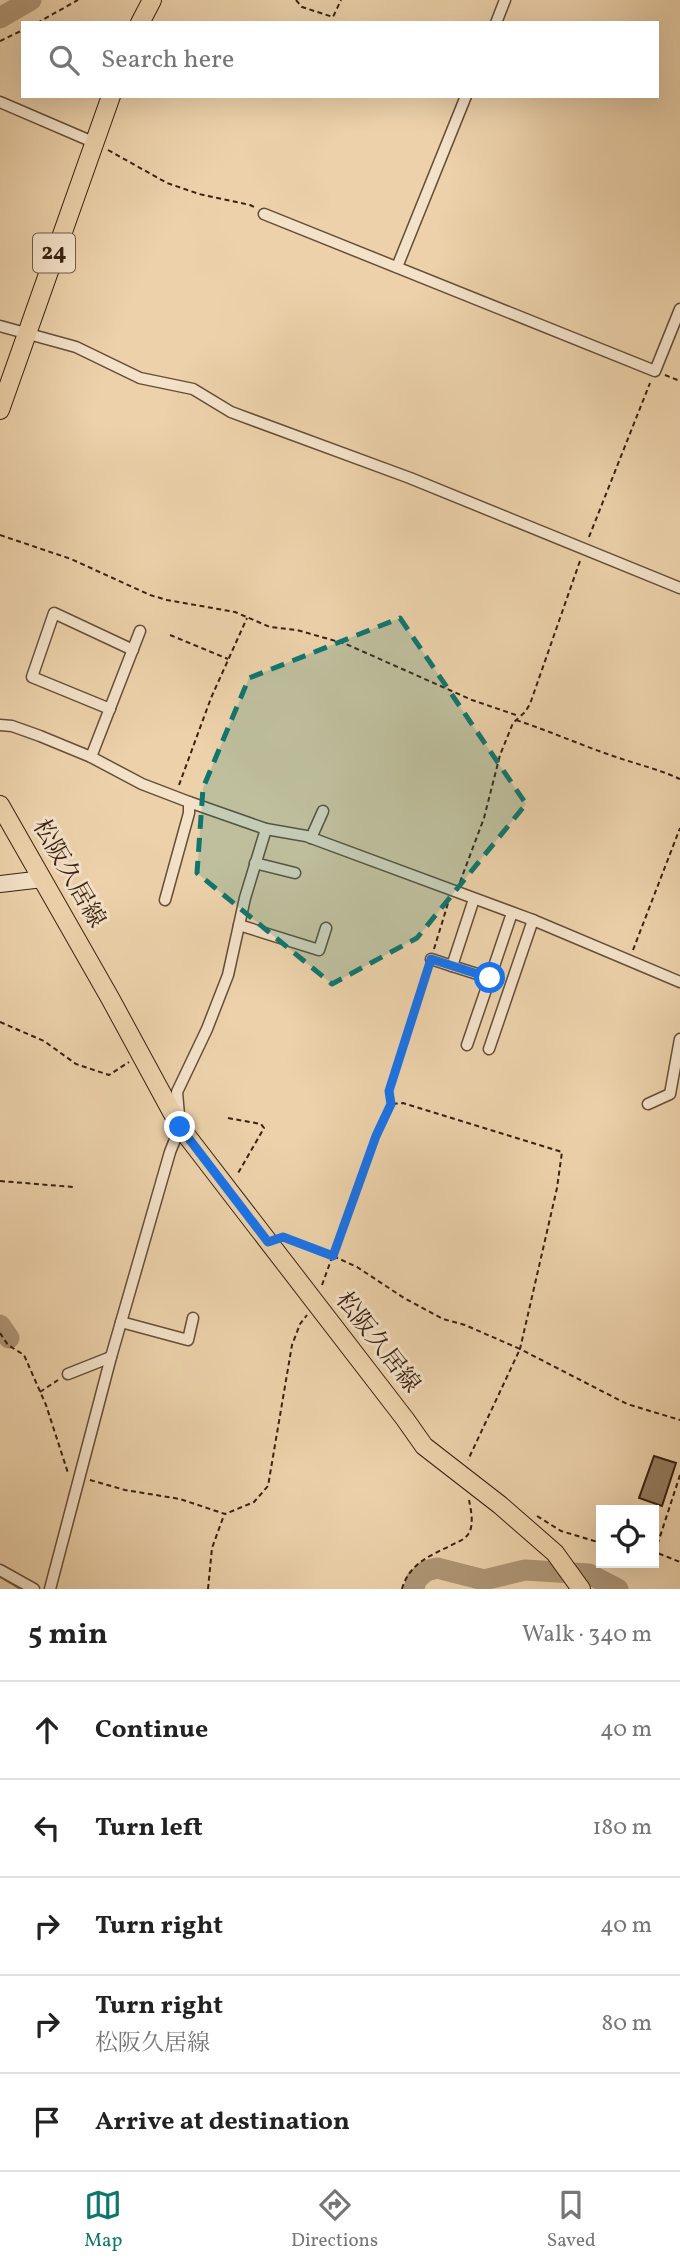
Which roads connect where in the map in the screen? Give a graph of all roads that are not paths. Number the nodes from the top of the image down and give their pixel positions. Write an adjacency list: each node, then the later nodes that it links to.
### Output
1 (152, 0): 3 (main road)
2 (505, 0): 4 (street)
3 (141, 21)
4 (497, 21)
5 (110, 98): 8 (main road, 24)
6 (465, 98): 10 (street)
7 (0, 102): 8 (street)
8 (93, 142): 13 (main road, 24)
9 (264, 214): 10 (street)
10 (397, 267): 11 (street)
11 (680, 309)
12 (0, 326): 13 (street)
13 (26, 334): 14 (main road, 24); 15 (street)
14 (0, 410)
15 (680, 588)
16 (140, 631): 17 (street)
17 (133, 650): 18 (street); 18 (street)
18 (110, 709): 20 (street)
19 (0, 725): 20 (street)
20 (91, 757): 21 (street)
21 (189, 802): 24 (street); 31 (street)
22 (0, 805): 28 (main road, 松阪久居線)
23 (323, 811): 25 (street)
24 (265, 829): 25 (street); 26 (street)
25 (311, 838): 30 (street)
26 (255, 863): 27 (street); 34 (street)
27 (295, 873)
28 (43, 879): 29 (street); 44 (main road, 松阪久居線)
29 (0, 884)
30 (474, 899): 32 (street); 37 (street)
31 (164, 900)
32 (512, 913): 33 (street); 38 (street)
33 (533, 920): 39 (street); 42 (street)
34 (239, 925): 35 (street); 44 (street)
35 (326, 928)
36 (431, 959): 37 (street)
37 (452, 966): 38 (street)
38 (490, 978): 41 (street)
39 (680, 982)
40 (680, 1039): 43 (street)
41 (467, 1045)
42 (489, 1049)
43 (648, 1104)
44 (180, 1127): 46 (street); 50 (main road, 松阪久居線)
45 (193, 1318): 46 (street)
46 (121, 1322): 47 (street)
47 (111, 1357): 48 (street); 52 (street)
48 (68, 1374)
49 (0, 1570): 51 (street)
50 (578, 1583)
51 (34, 1589)
52 (50, 1589)

